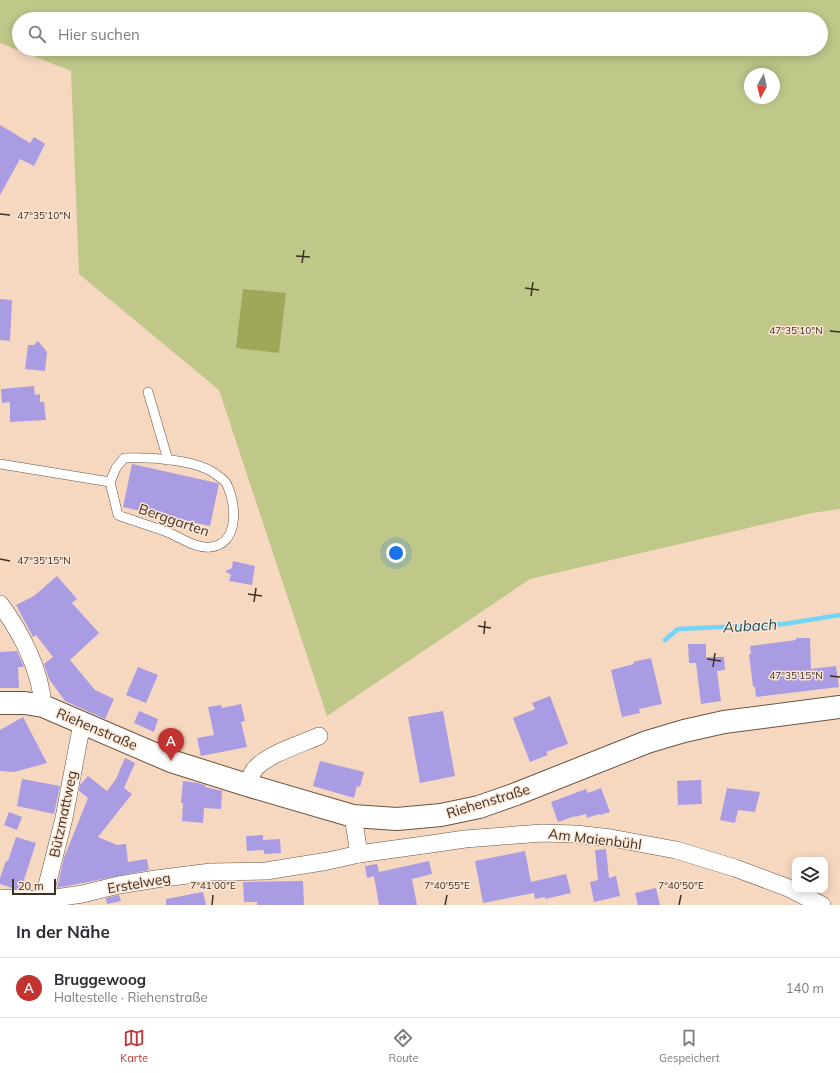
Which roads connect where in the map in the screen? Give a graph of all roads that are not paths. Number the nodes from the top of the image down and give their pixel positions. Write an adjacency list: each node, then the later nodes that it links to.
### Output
1 (148, 392): 2 (lane)
2 (168, 460): 4 (lane, Berggarten); 4 (lane, Berggarten)
3 (0, 464): 4 (lane)
4 (110, 482)
5 (0, 604): 7 (street)
6 (0, 703): 7 (street, Riehenstraße)
7 (43, 706): 9 (street, Riehenstraße)
8 (840, 707): 12 (street, Riehenstraße)
9 (82, 723): 11 (street, Riehenstraße); 15 (street, Bützmattweg)
10 (318, 736): 11 (street)
11 (247, 785): 12 (street, Riehenstraße)
12 (353, 816): 13 (street)
13 (359, 854): 15 (street, Erstelweg); 16 (street, Am Maienbühl)
14 (0, 898): 15 (street, Erstelweg)
15 (42, 903)
16 (822, 905)

